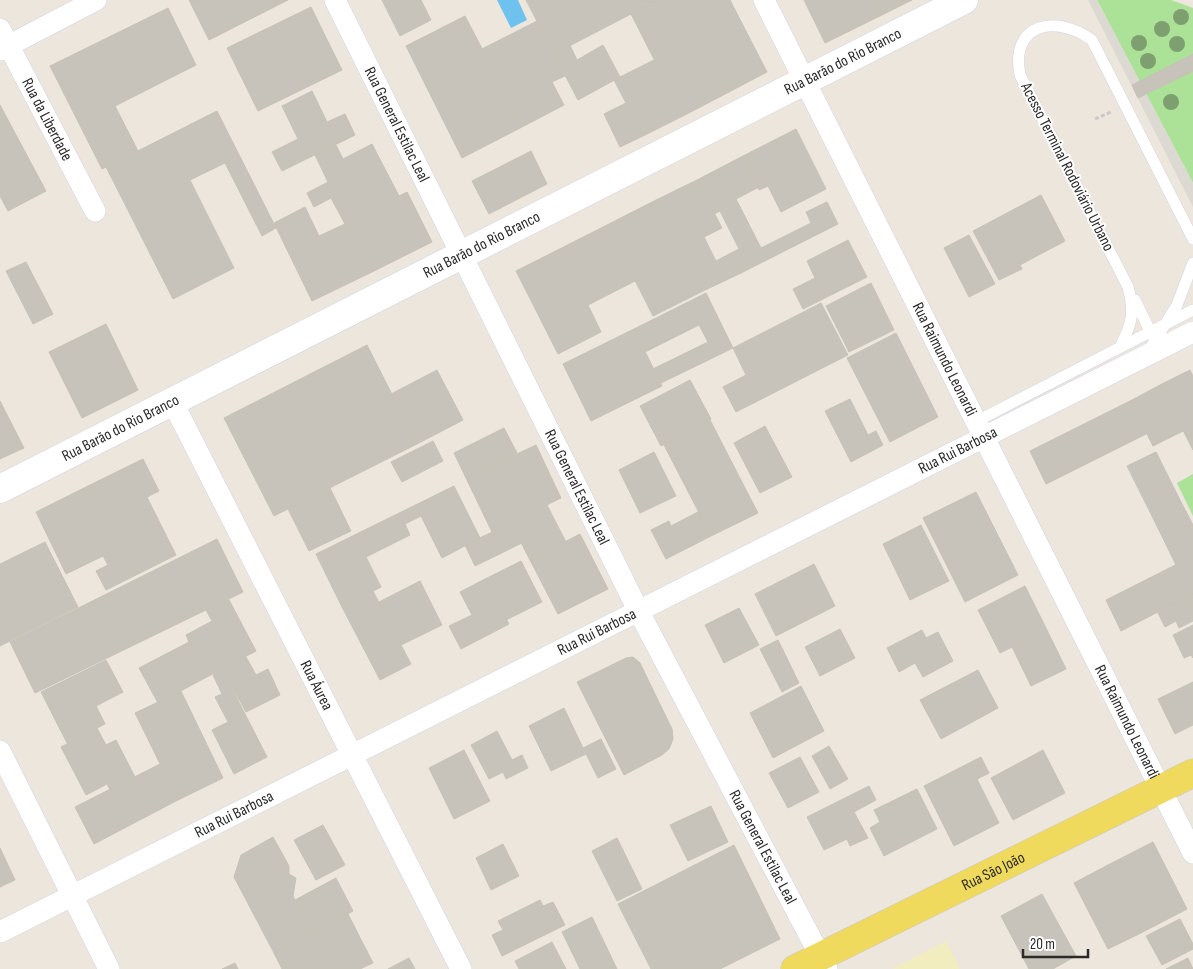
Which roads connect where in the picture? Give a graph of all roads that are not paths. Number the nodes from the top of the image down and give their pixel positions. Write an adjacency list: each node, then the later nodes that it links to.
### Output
1 (96, 0): 5 (street)
2 (335, 0): 9 (street, Rua General Estilac Leal)
3 (764, 0): 6 (street, Rua Raimundo Leonardi)
4 (964, 0): 6 (street, Rua Barão do Rio Branco)
5 (3, 41): 7 (street, Rua da Liberdade)
6 (804, 80): 9 (street, Rua Barão do Rio Branco); 17 (street, Rua Raimundo Leonardi)
7 (95, 211)
8 (1193, 239): 11 (lane, Acesso Terminal Rodoviário Urbano)
9 (461, 255): 16 (street, Rua Barão do Rio Branco); 19 (street, Rua General Estilac Leal)
10 (1193, 263): 14 (lane)
11 (1128, 287): 14 (lane); 15 (lane, Acesso Terminal Rodoviário Urbano)
12 (1193, 310): 14 (lane)
13 (1193, 332): 14 (street, Rua Rui Barbosa)
14 (1156, 339): 15 (lane); 17 (street, Rua Rui Barbosa)
15 (1120, 347): 17 (lane)
16 (172, 401): 18 (street, Rua Barão do Rio Branco); 21 (street, Rua Áurea)
17 (979, 430): 19 (street, Rua Rui Barbosa); 23 (street, Rua Raimundo Leonardi)
18 (0, 489)
19 (639, 612): 21 (street, Rua Rui Barbosa); 27 (street, Rua General Estilac Leal)
20 (0, 751): 25 (street)
21 (353, 756): 25 (street, Rua Rui Barbosa); 29 (street, Rua Áurea)
22 (1193, 773): 23 (main road, Rua São João)
23 (1160, 788): 24 (street, Rua Raimundo Leonardi); 27 (main road, Rua São João)
24 (1193, 853)
25 (72, 896): 26 (street, Rua Rui Barbosa); 28 (street)
26 (0, 932)
27 (824, 962): 30 (main road, Rua São João)
28 (109, 969)
29 (461, 969)
30 (795, 969)

